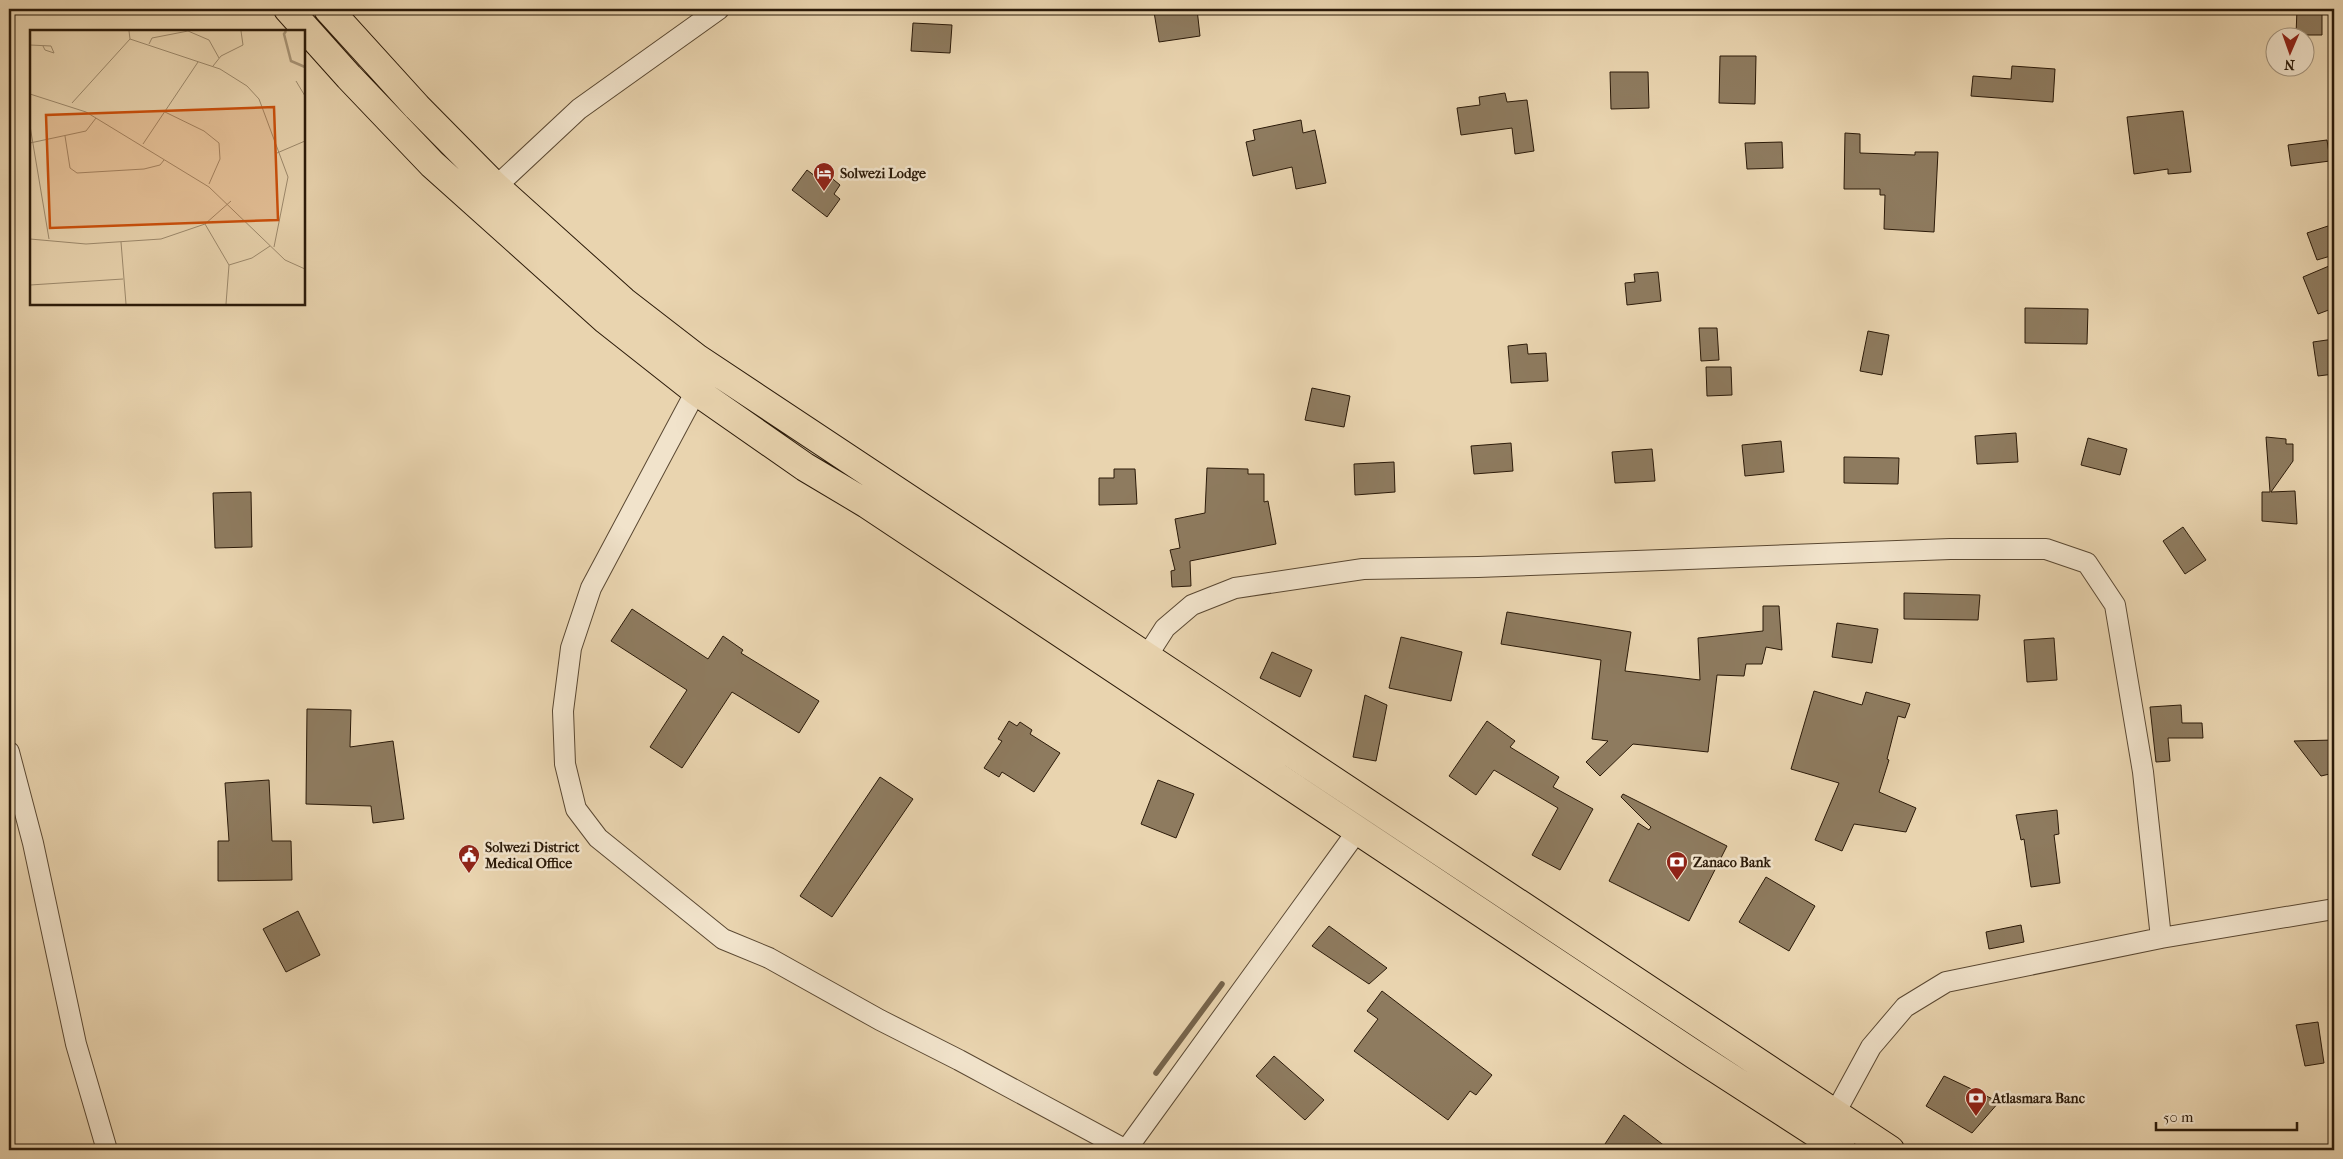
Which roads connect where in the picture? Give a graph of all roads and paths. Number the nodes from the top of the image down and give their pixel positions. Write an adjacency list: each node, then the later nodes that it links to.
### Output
1 (288, 9): 5 (highway)
2 (328, 9): 4 (highway)
3 (718, 9): 4 (street)
4 (495, 186): 5 (street); 7 (highway)
5 (478, 206): 6 (highway)
6 (696, 391): 9 (highway); 14 (street)
7 (1147, 656): 11 (street); 12 (highway)
8 (9, 752): 13 (street)
9 (1358, 830): 14 (street); 15 (highway)
10 (2334, 909): 11 (street)
11 (2161, 938): 12 (street)
12 (1834, 1115): 16 (highway)
13 (107, 1150)
14 (1126, 1150)
15 (1842, 1150)
16 (1890, 1150)

